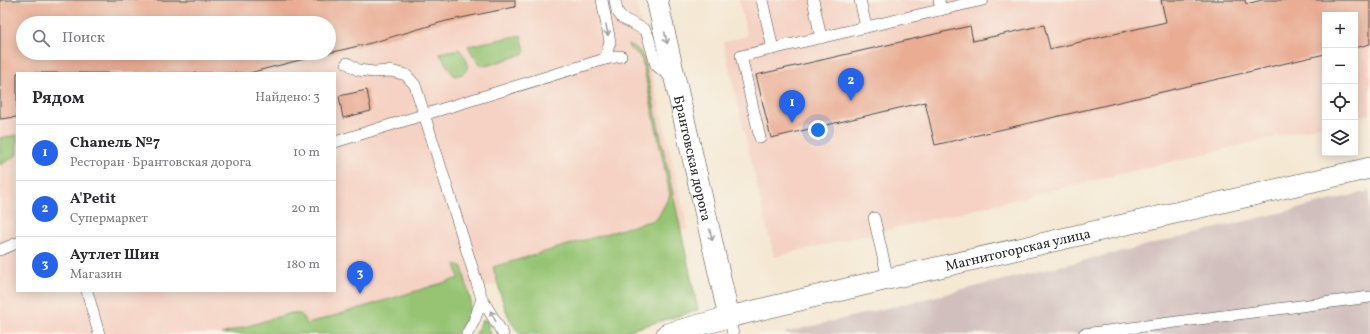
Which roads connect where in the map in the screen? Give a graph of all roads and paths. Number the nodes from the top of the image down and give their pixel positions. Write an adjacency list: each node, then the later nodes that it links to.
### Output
1 (602, 0): 13 (lane, one-way to 13)
2 (614, 0): 15 (lane)
3 (657, 0): 15 (street, Брантовская дорога, one-way to 15)
4 (762, 0): 11 (lane)
5 (813, 0): 10 (lane)
6 (860, 0): 9 (lane)
7 (983, 0): 8 (lane)
8 (940, 5): 9 (lane)
9 (866, 27): 10 (lane)
10 (821, 38): 11 (lane)
11 (773, 49): 17 (lane)
12 (621, 56): 13 (lane)
13 (605, 59): 16 (lane)
14 (347, 63): 16 (lane)
15 (677, 82): 27 (street, Брантовская дорога, one-way to 27)
16 (425, 114): 18 (lane); 26 (lane)
17 (760, 138)
18 (336, 142)
19 (1370, 168): 23 (street, Магнитогорская улица)
20 (874, 218): 23 (lane)
21 (16, 244): 22 (lane)
22 (0, 250)
23 (888, 279): 27 (street, Магнитогорская улица)
24 (87, 292): 28 (lane)
25 (1370, 297): 32 (lane)
26 (482, 299): 29 (lane); 30 (lane, one-way to 26)
27 (731, 325): 31 (street, Магнитогорская улица)
28 (99, 334)
29 (467, 334)
30 (503, 334)
31 (667, 334)
32 (1084, 334)

